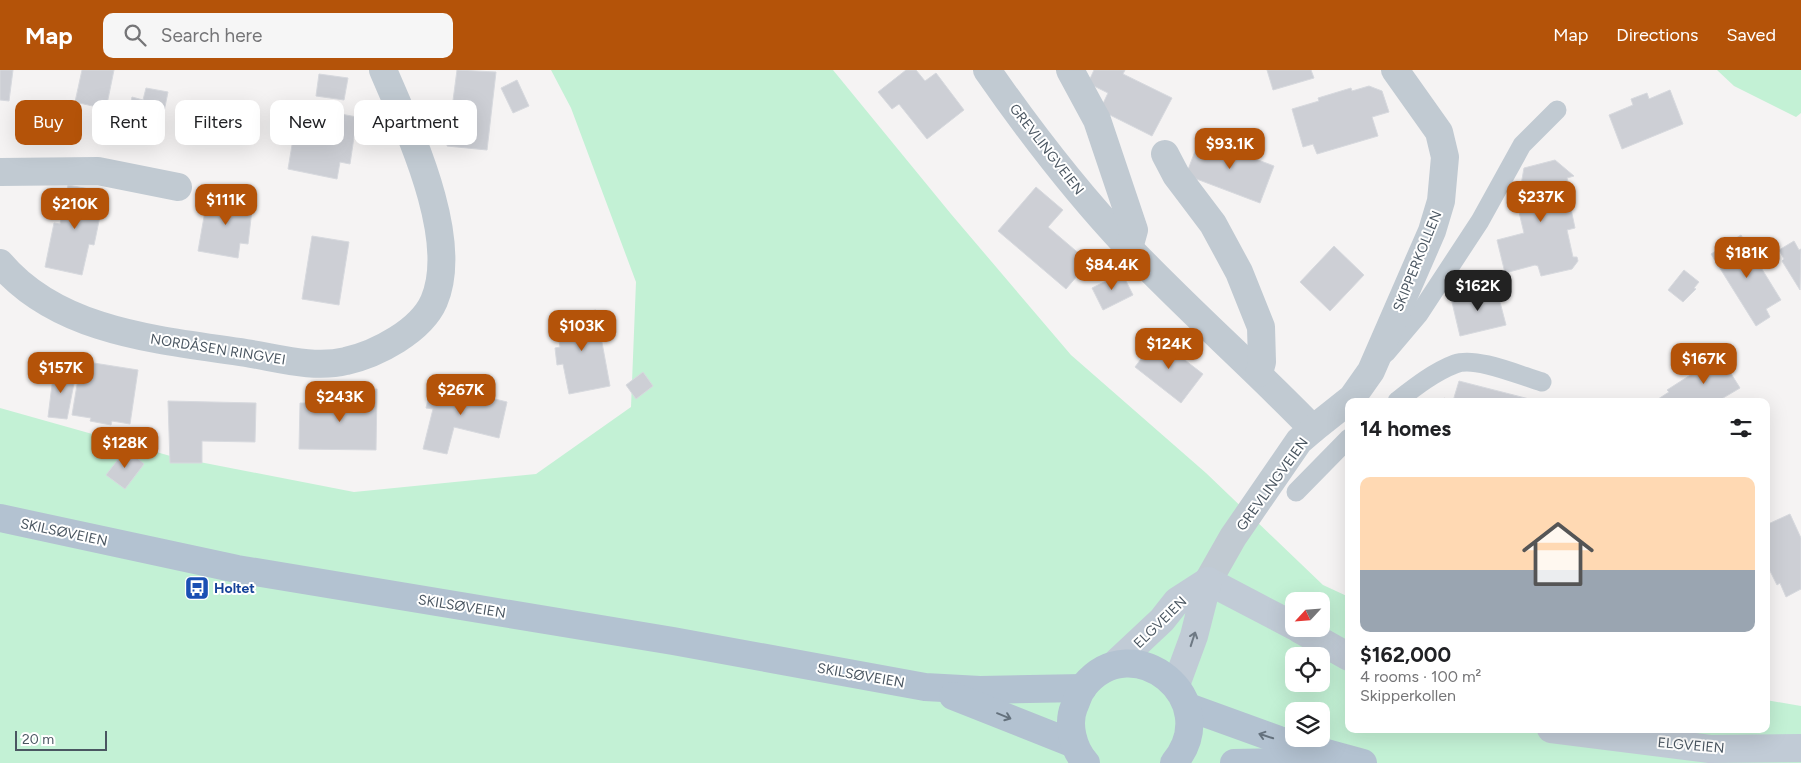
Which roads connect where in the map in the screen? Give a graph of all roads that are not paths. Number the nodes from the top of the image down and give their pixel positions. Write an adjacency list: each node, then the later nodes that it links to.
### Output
1 (383, 70): 10 (street, NORDÅSEN RINGVEI)
2 (987, 70): 9 (street, GREVLINGVEIEN)
3 (1070, 70): 9 (street)
4 (1395, 70): 11 (street, SKIPPERKOLLEN)
5 (1557, 110): 11 (lane, SKIPPERKOLLEN)
6 (1165, 154): 12 (street)
7 (0, 172): 8 (street)
8 (178, 187)
9 (1129, 248): 12 (street, GREVLINGVEIEN)
10 (0, 264)
11 (1371, 372): 14 (street, SKIPPERKOLLEN)
12 (1259, 373): 17 (street, GREVLINGVEIEN)
13 (1542, 382): 15 (lane)
14 (1352, 398)
15 (1401, 398)
16 (1345, 404): 17 (street, SKIPPERKOLLEN)
17 (1313, 429): 21 (street, GREVLINGVEIEN)
18 (1345, 442): 19 (lane)
19 (1296, 492)
20 (0, 518): 26 (main road, SKILSØVEIEN)
21 (1208, 581): 22 (main road); 25 (main road, ELGVEIEN); 28 (main road, ELGVEIEN, one-way to 21)
22 (1285, 621)
23 (1316, 638): 24 (main road)
24 (1345, 654)
25 (1114, 665): 27 (main road); 28 (main road)
26 (925, 687): 27 (main road, SKILSØVEIEN); 31 (main road, SKILSØVEIEN, one-way to 31)
27 (1083, 688): 31 (main road)
28 (1182, 696): 32 (main road, one-way to 28); 33 (main road)
29 (1583, 733): 30 (main road, ELGVEIEN)
30 (1801, 748)
31 (1080, 753)
32 (1354, 762): 34 (main road)
33 (1174, 763)
34 (1234, 763)

